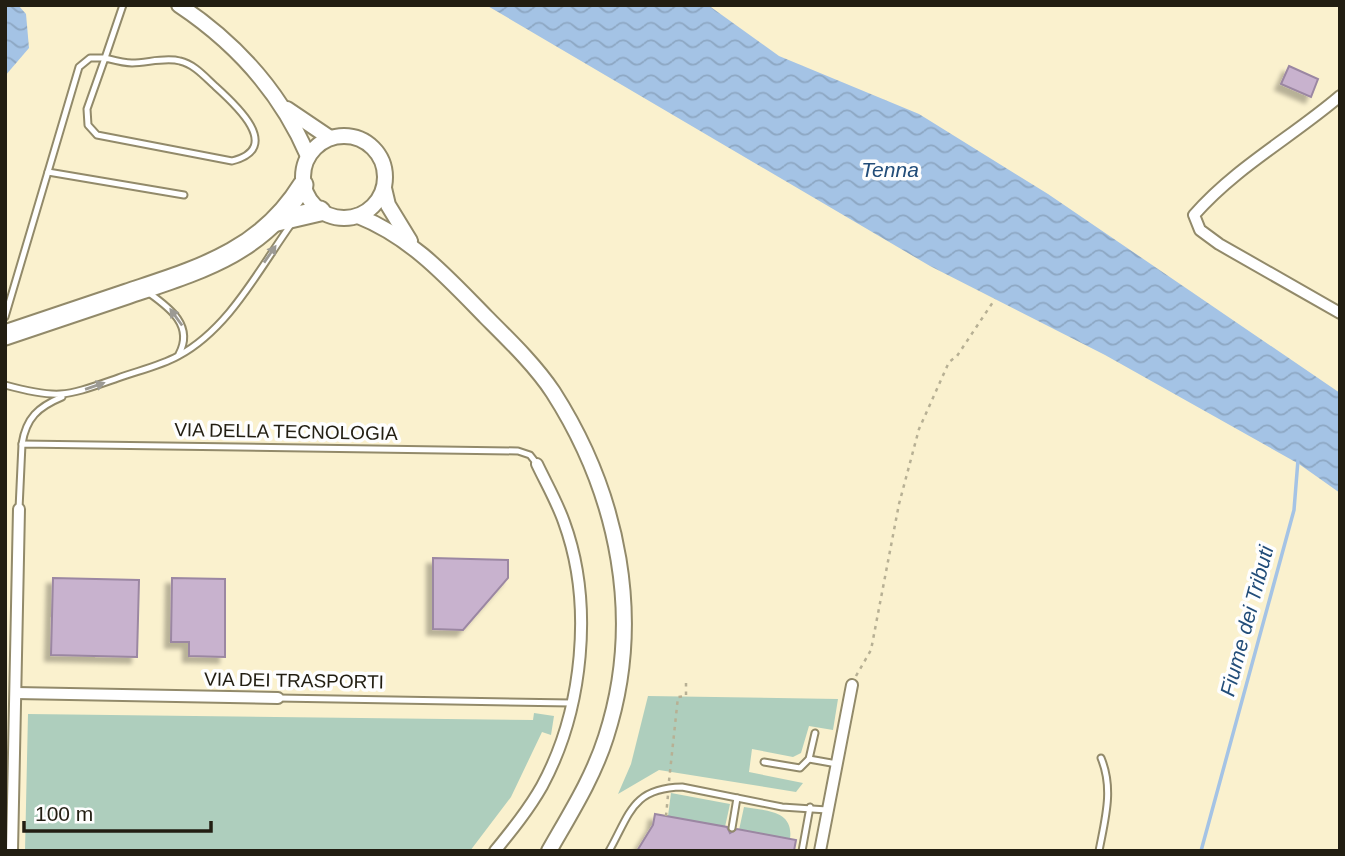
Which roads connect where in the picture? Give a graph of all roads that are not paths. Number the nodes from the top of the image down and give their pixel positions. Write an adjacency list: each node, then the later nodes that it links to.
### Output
1 (123, 5): 3 (lane)
2 (179, 5): 5 (main road)
3 (105, 58): 3 (lane); 8 (lane)
4 (1340, 96): 18 (street)
5 (285, 107): 6 (main road); 7 (main road)
6 (330, 138): 7 (main road); 10 (main road)
7 (308, 156): 9 (main road)
8 (48, 172): 11 (lane); 19 (lane)
9 (303, 185): 12 (main road); 15 (highway)
10 (384, 187): 14 (main road); 16 (main road)
11 (184, 195)
12 (320, 211): 13 (highway); 14 (main road)
13 (298, 215): 15 (highway); 21 (lane, one-way to 13)
14 (358, 216): 16 (main road)
15 (277, 221): 17 (highway)
16 (413, 245): 42 (main road)
17 (143, 289): 20 (highway); 21 (lane, one-way to 17)
18 (1340, 313)
19 (5, 317)
20 (5, 335)
21 (177, 357): 23 (lane, one-way to 21)
22 (5, 385): 23 (lane)
23 (65, 396): 24 (lane)
24 (22, 444): 25 (lane, VIA DELLA TECNOLOGIA); 26 (lane)
25 (537, 464): 30 (street, VIA DELLA TECNOLOGIA)
26 (19, 509): 28 (street)
27 (852, 685): 35 (street)
28 (16, 692): 29 (street, VIA DEI TRASPORTI); 40 (street)
29 (278, 698): 30 (lane, VIA DEI TRASPORTI)
30 (571, 703): 41 (street, VIA DELLA TECNOLOGIA)
31 (815, 733): 32 (lane)
32 (808, 758): 34 (lane); 35 (lane)
33 (1101, 758): 46 (lane)
34 (764, 762)
35 (837, 764): 38 (street)
36 (737, 798): 37 (lane); 39 (lane); 43 (lane)
37 (810, 807): 38 (lane); 44 (lane)
38 (828, 810): 45 (street)
39 (732, 828)
40 (12, 851)
41 (495, 851)
42 (549, 851)
43 (609, 851)
44 (802, 851)
45 (820, 851)
46 (1099, 851)

